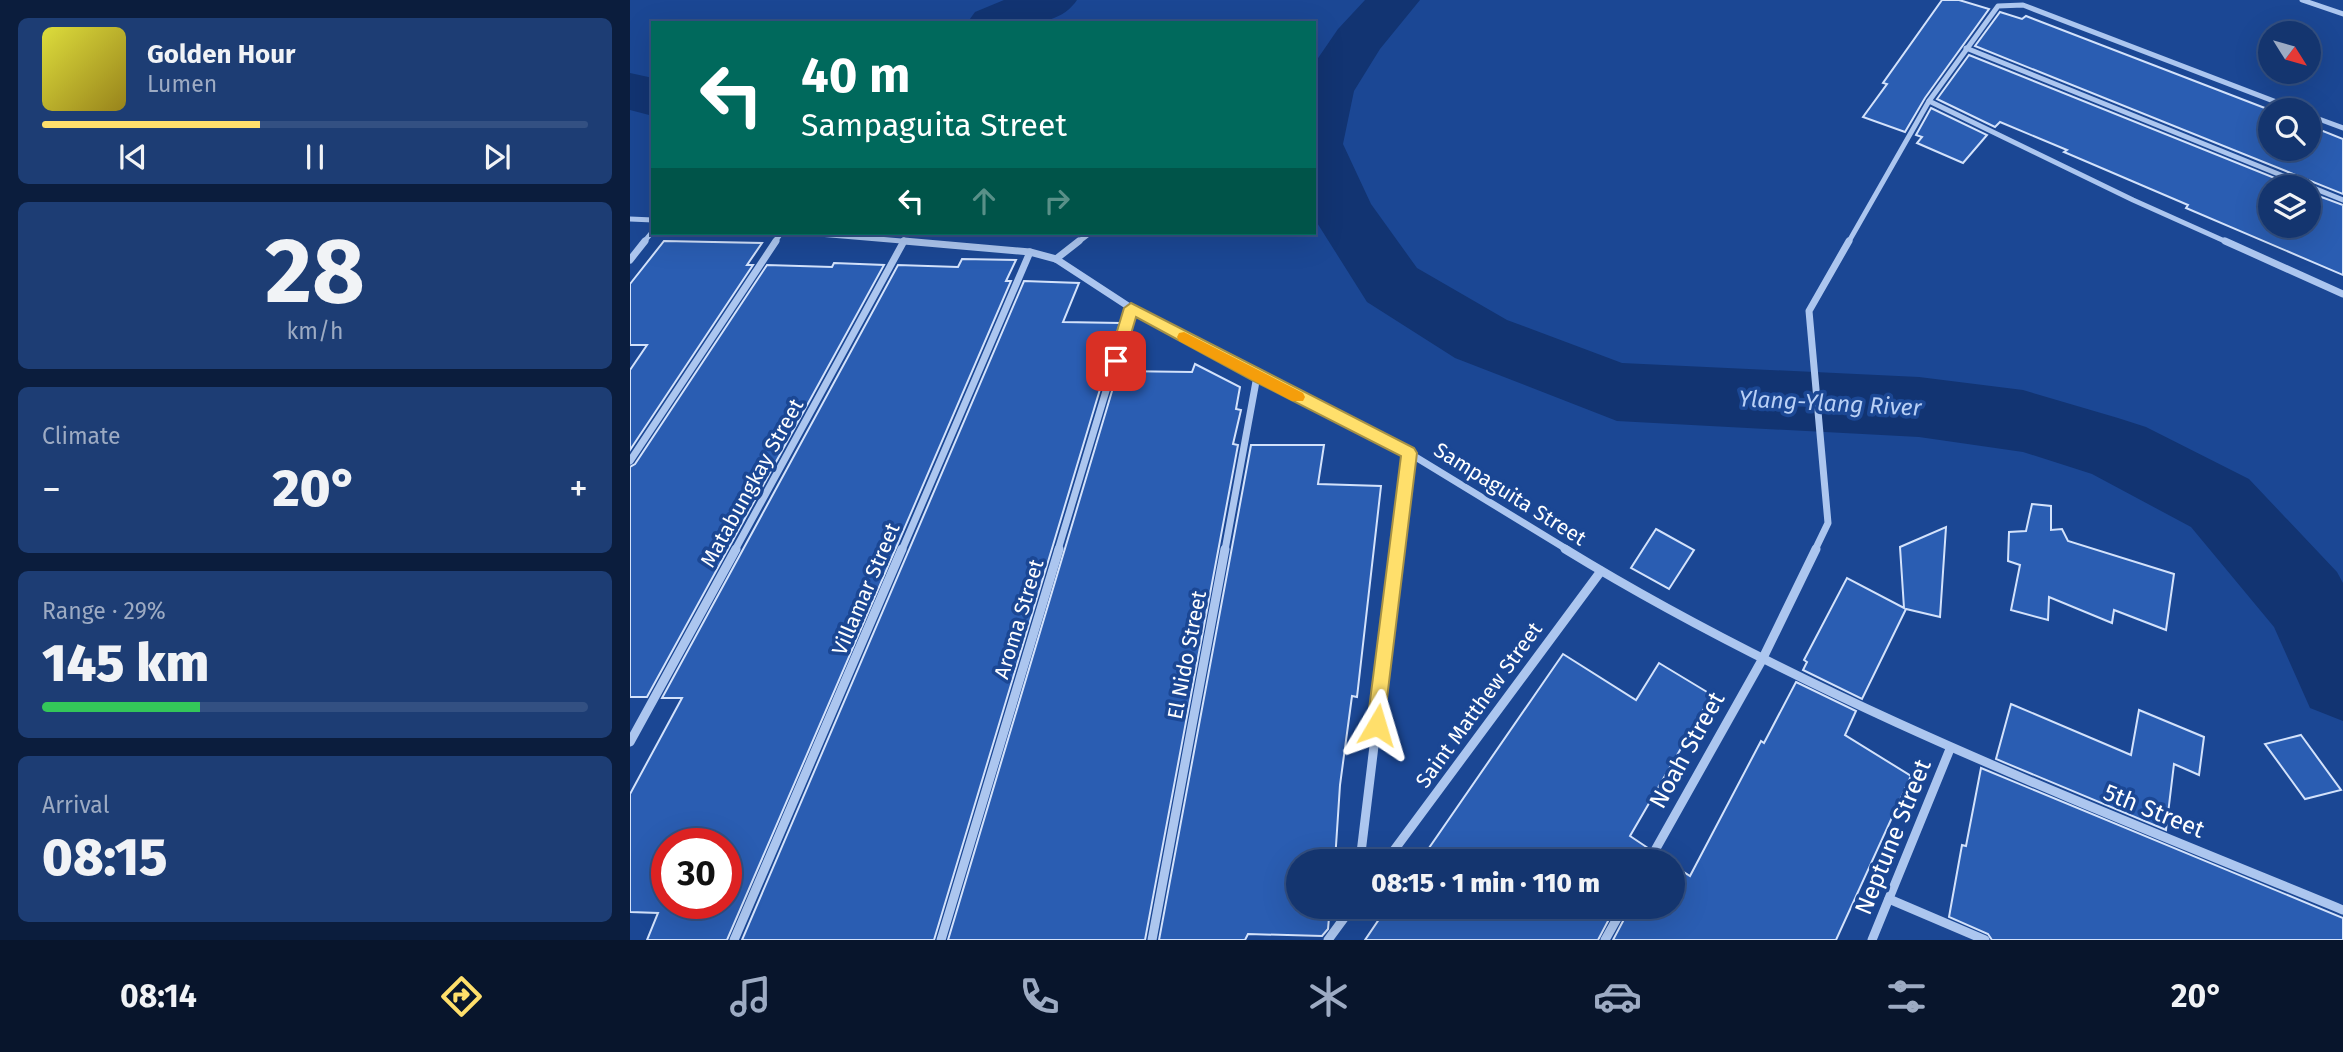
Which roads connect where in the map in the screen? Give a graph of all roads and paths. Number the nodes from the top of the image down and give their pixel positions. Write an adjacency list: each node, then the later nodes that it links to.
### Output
1 (2302, 0): 2 (street)
2 (2343, 14)
3 (1966, 48): 4 (street); 5 (street); 8 (street)
4 (2266, 98)
5 (1929, 101): 19 (street); 25 (street, Noah Street)
6 (2321, 120): 7 (street)
7 (2343, 128)
8 (2343, 200)
9 (630, 219): 10 (street)
10 (651, 220)
11 (651, 233): 18 (street)
12 (780, 235): 23 (street)
13 (831, 235): 15 (street, Sampaguita Street)
14 (1087, 235): 17 (street)
15 (904, 241): 16 (street, Sampaguita Street); 26 (street, Matabungkay Street)
16 (1030, 252): 17 (street, Sampaguita Street); 35 (street, Villamar Street)
17 (1056, 259): 20 (street, Sampaguita Street)
18 (630, 260)
19 (2343, 294)
20 (1131, 308): 21 (street, Sampaguita Street); 36 (street, Aroma Street)
21 (1257, 376): 22 (street, Sampaguita Street); 37 (street, El Nido Street)
22 (1409, 453): 24 (street, Sampaguita Street); 28 (street)
23 (630, 461)
24 (1601, 570): 25 (street, Sampaguita Street); 29 (street, Saint Matthew Street)
25 (1762, 660): 27 (street, Sampaguita Street); 30 (street, Noah Street)
26 (630, 742)
27 (1950, 749): 31 (street, Neptune Street); 32 (street, 5th Street)
28 (1361, 849)
29 (1395, 849)
30 (1656, 849)
31 (1889, 899): 40 (street, Neptune Street); 41 (street)
32 (2343, 910)
33 (1343, 919): 38 (street)
34 (1617, 919): 39 (street)
35 (734, 940)
36 (941, 940)
37 (1152, 940)
38 (1328, 940)
39 (1605, 940)
40 (1872, 940)
41 (1985, 940)

